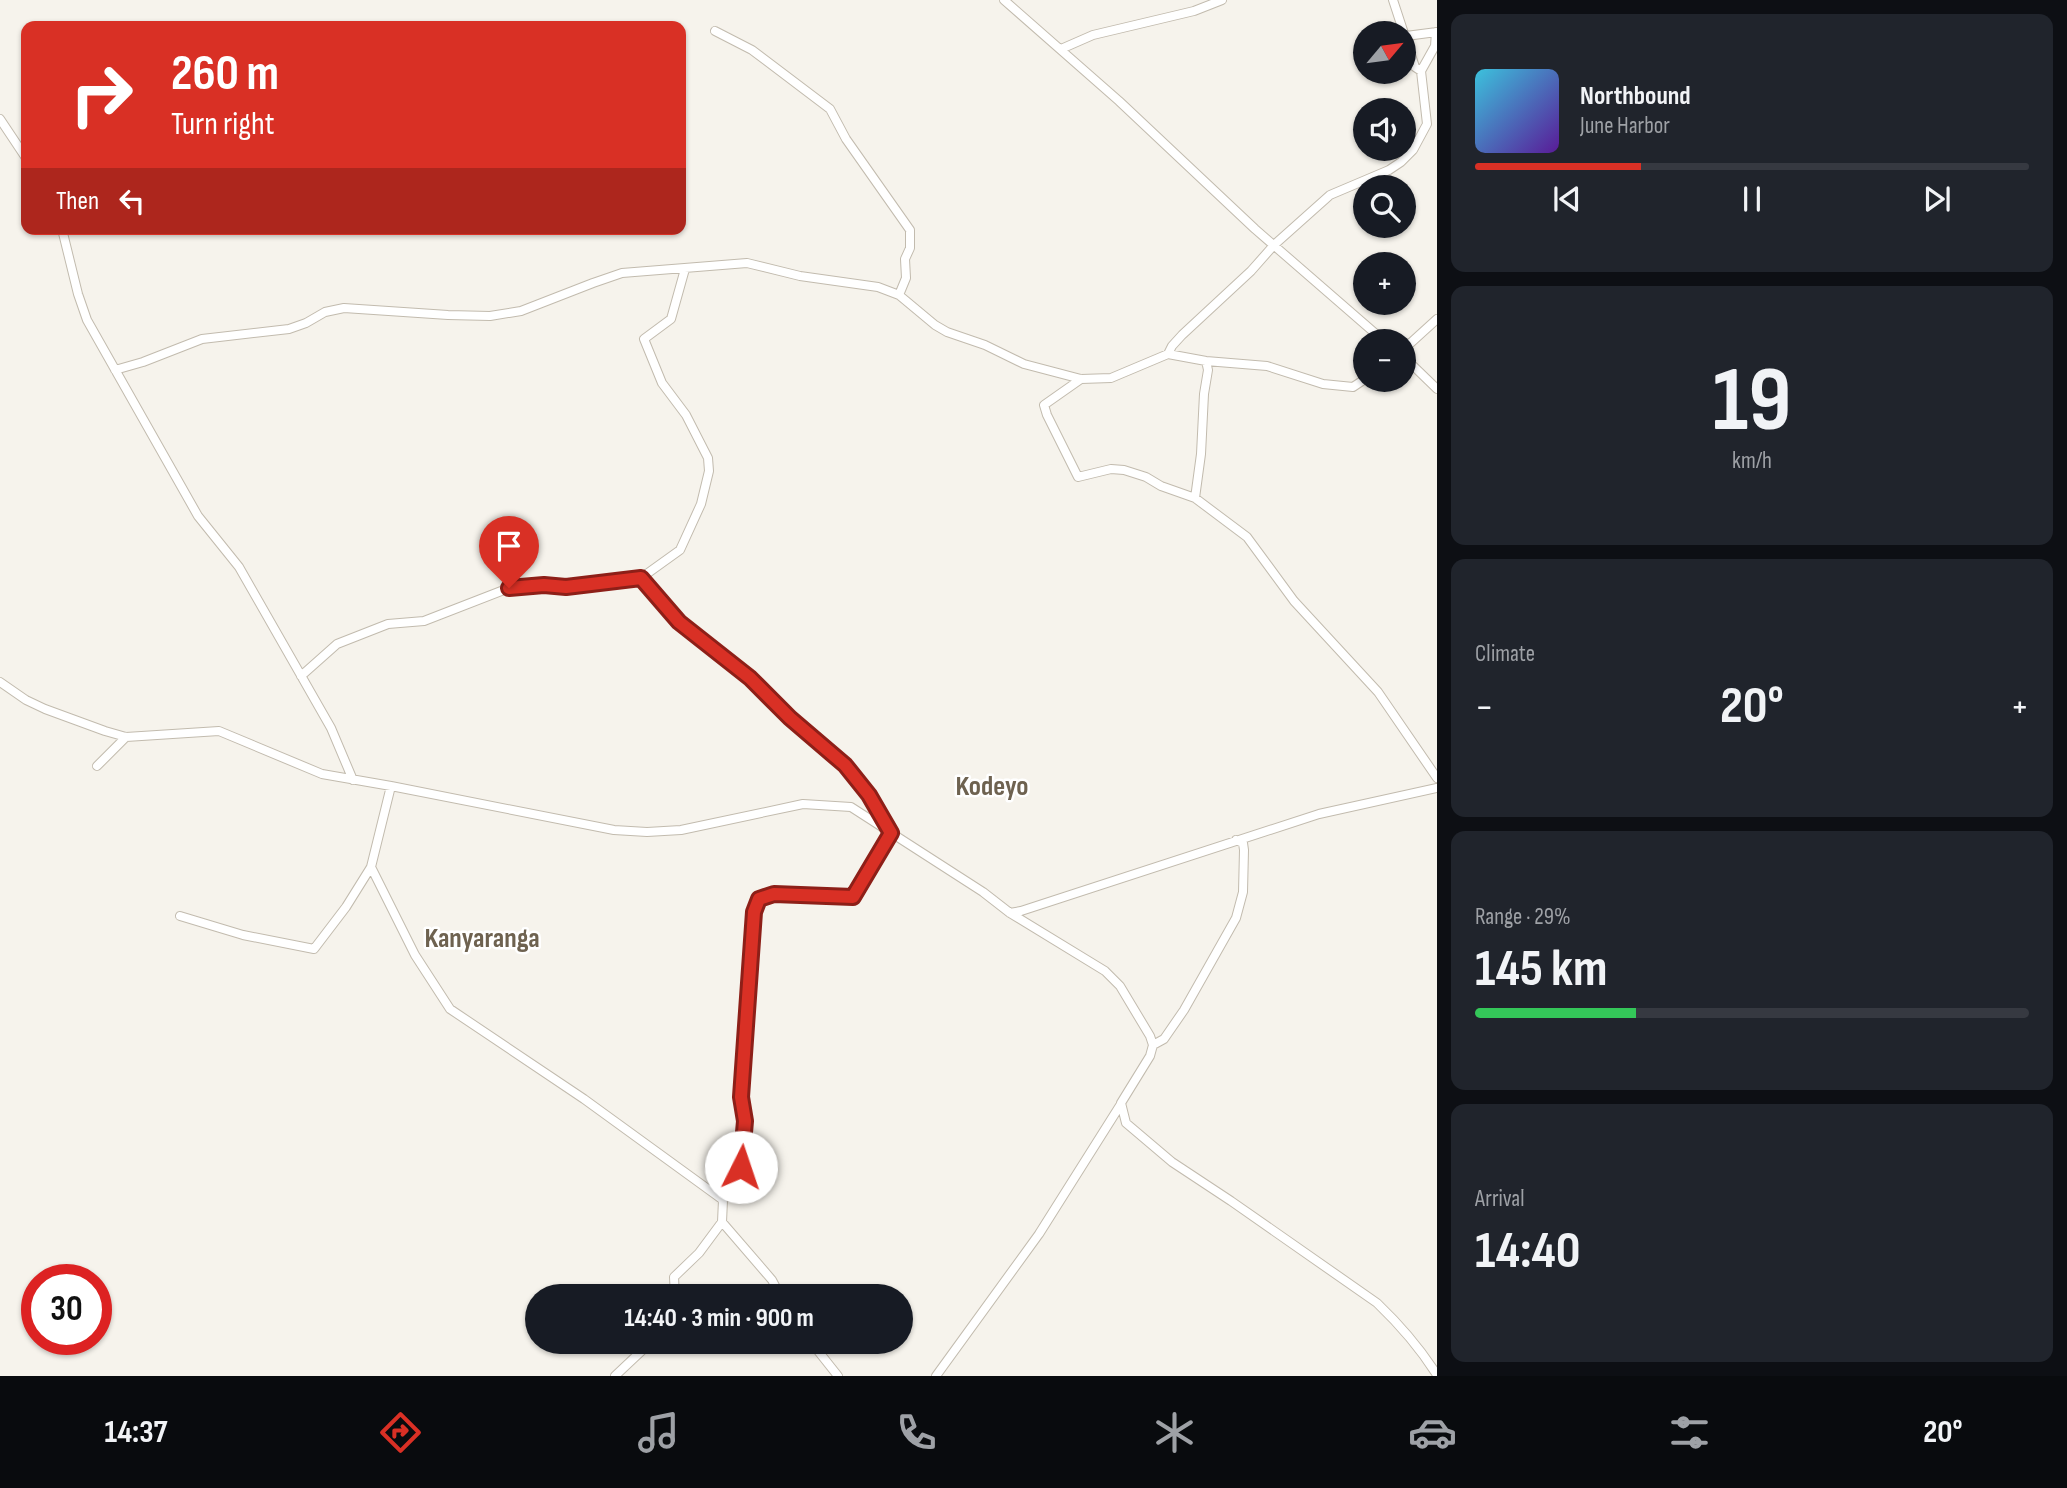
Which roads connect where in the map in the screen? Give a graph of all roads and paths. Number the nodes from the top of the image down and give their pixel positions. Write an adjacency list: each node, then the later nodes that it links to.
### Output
1 (1004, 0): 8 (street)
2 (1222, 0): 8 (street)
3 (1392, 0): 4 (street)
4 (1400, 21)
5 (715, 31): 16 (street)
6 (1437, 32): 7 (street); 10 (street)
7 (1416, 35)
8 (1061, 49): 14 (street)
9 (1416, 68): 10 (street)
10 (1420, 71): 14 (street)
11 (0, 119): 12 (street)
12 (21, 150)
13 (63, 235): 23 (street)
14 (1275, 245): 18 (street); 20 (street)
15 (685, 269): 16 (street); 23 (street); 28 (street)
16 (900, 295): 24 (street)
17 (1437, 319): 19 (street)
18 (1370, 329)
19 (1416, 338)
20 (1168, 354): 21 (street); 24 (street)
21 (1206, 360): 25 (street); 27 (street)
22 (1416, 369): 26 (street)
23 (115, 370): 29 (street)
24 (1082, 379): 27 (street)
25 (1353, 387)
26 (1437, 389)
27 (1195, 498): 33 (street)
28 (641, 578): 29 (street); 37 (street)
29 (301, 676): 34 (street)
30 (0, 682): 31 (street)
31 (125, 737): 32 (street); 34 (street)
32 (97, 766)
33 (1437, 778)
34 (354, 779): 35 (street)
35 (391, 786): 37 (street); 39 (street)
36 (1437, 788): 38 (street)
37 (891, 833): 40 (street); 44 (street)
38 (1236, 840): 40 (street); 42 (street)
39 (371, 867): 41 (street); 44 (street)
40 (1010, 913): 42 (street)
41 (180, 916)
42 (1153, 1045): 43 (street)
43 (1121, 1103): 50 (street); 53 (street)
44 (723, 1200): 45 (street)
45 (722, 1222): 46 (street); 47 (street)
46 (674, 1284)
47 (774, 1284)
48 (638, 1354): 51 (street)
49 (821, 1354): 52 (street)
50 (1437, 1375)
51 (615, 1376)
52 (838, 1376)
53 (936, 1376)

